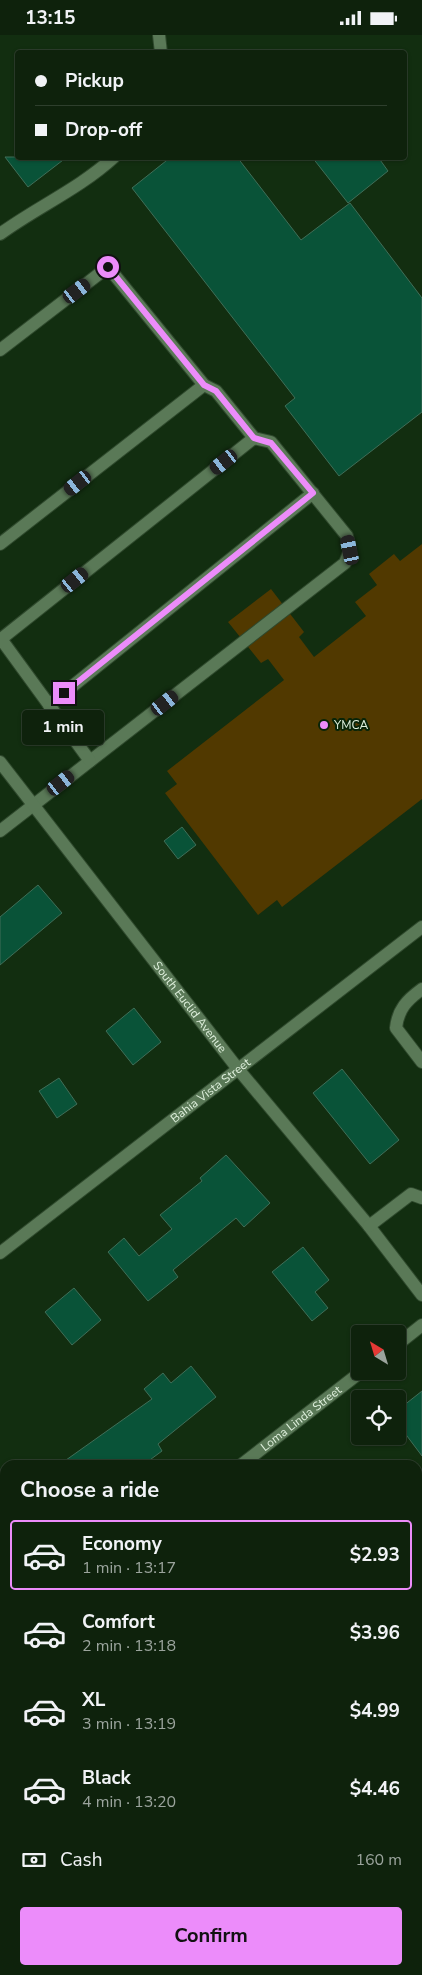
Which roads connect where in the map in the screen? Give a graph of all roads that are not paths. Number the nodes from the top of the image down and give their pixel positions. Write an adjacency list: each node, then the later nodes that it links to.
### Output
1 (159, 35): 2 (street)
2 (161, 50)
3 (110, 160): 4 (street)
4 (0, 234)
5 (0, 350): 6 (street)
6 (204, 385): 7 (street); 9 (street)
7 (254, 438): 8 (street); 10 (street)
8 (313, 493): 10 (street); 11 (street)
9 (0, 544)
10 (49, 705): 11 (street)
11 (90, 761): 13 (street)
12 (0, 762): 13 (street, South Euclid Avenue)
13 (32, 805): 14 (street); 18 (street, South Euclid Avenue)
14 (0, 831)
15 (422, 927): 18 (street, Bahia Vista Street)
16 (422, 989): 17 (street)
17 (422, 1062)
18 (238, 1069): 20 (street, South Euclid Avenue); 21 (street, Bahia Vista Street)
19 (422, 1198): 20 (street)
20 (369, 1226): 22 (street, South Euclid Avenue)
21 (0, 1253)
22 (422, 1295)
23 (422, 1325): 24 (street)
24 (406, 1338)
25 (351, 1380): 26 (street, Loma Linda Street)
26 (247, 1460)

